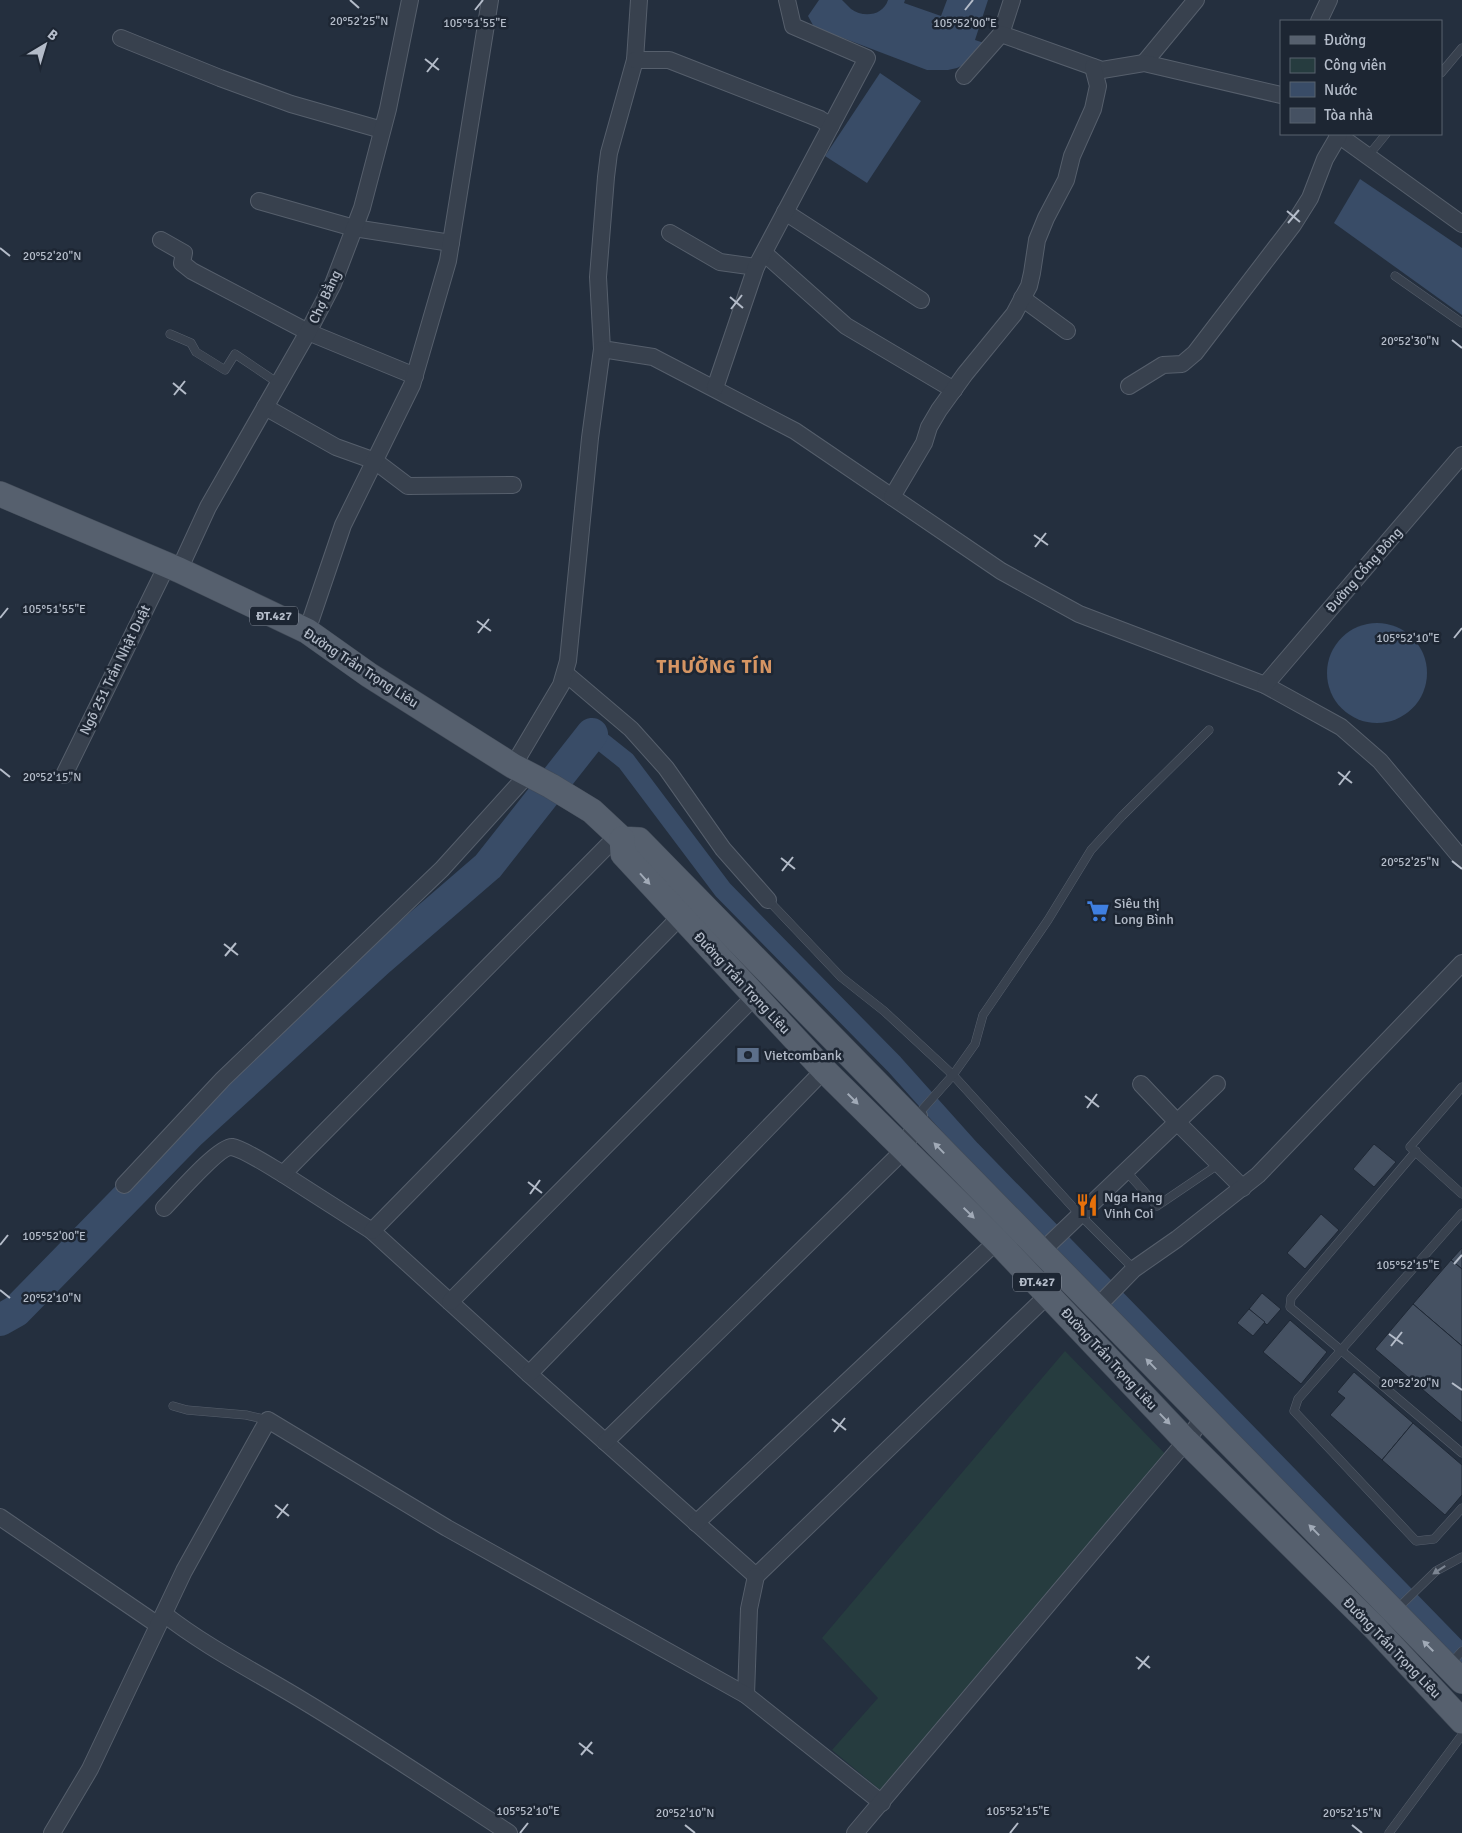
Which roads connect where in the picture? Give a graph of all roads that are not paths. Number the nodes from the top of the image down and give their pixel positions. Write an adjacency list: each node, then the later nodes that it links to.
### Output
1 (410, 0): 19 (street, Chợ Bằng)
2 (490, 0): 30 (street)
3 (639, 0): 12 (street)
4 (787, 0): 18 (street)
5 (1012, 0): 9 (street)
6 (1196, 0): 13 (street)
7 (1329, 0): 8 (street)
8 (1319, 20)
9 (1001, 34): 14 (street); 16 (street)
10 (121, 38): 19 (street)
11 (1462, 48): 15 (lane)
12 (635, 60): 18 (street); 39 (street)
13 (1144, 63): 14 (street); 17 (street)
14 (1093, 67): 33 (street)
15 (1442, 72)
16 (964, 76)
17 (1280, 95)
18 (831, 126): 25 (street)
19 (382, 130): 27 (street, Chợ Bằng)
20 (1337, 135): 42 (street)
21 (1339, 135): 23 (street)
22 (1385, 135): 23 (lane)
23 (1368, 156): 26 (street)
24 (259, 201): 27 (street)
25 (786, 212): 31 (street); 34 (street)
26 (1462, 224)
27 (354, 228): 30 (street); 37 (street, Chợ Bằng)
28 (670, 233): 31 (street)
29 (162, 240): 37 (street)
30 (450, 243): 40 (street)
31 (760, 260): 43 (street); 44 (street)
32 (1395, 276): 35 (lane)
33 (1022, 298): 36 (street); 44 (street)
34 (921, 300)
35 (1462, 323)
36 (1067, 331)
37 (308, 332): 40 (street); 41 (street, Chợ Bằng)
38 (170, 334): 41 (lane)
39 (602, 349): 43 (street); 53 (street)
40 (415, 376): 47 (street)
41 (278, 383): 45 (street, Chợ Bằng)
42 (1129, 386)
43 (715, 388): 50 (street)
44 (954, 390): 50 (street)
45 (265, 407): 47 (street); 51 (street, Chợ Bằng)
46 (1462, 455): 54 (street, Đường Cổng Đông)
47 (375, 461): 48 (street); 52 (street)
48 (513, 485)
49 (0, 494): 51 (main road, Đường Trần Trọng Liêu / ĐT.427)
50 (892, 497): 54 (street)
51 (173, 568): 52 (main road, Đường Trần Trọng Liêu / ĐT.427); 57 (street, Ngõ 251 Trần Nhật Duật)
52 (307, 631): 56 (main road, Đường Trần Trọng Liêu / ĐT.427)
53 (565, 673): 56 (street); 60 (street)
54 (1265, 685): 59 (street)
55 (1210, 730): 65 (lane)
56 (520, 770): 58 (main road, Đường Trần Trọng Liêu / ĐT.427); 76 (street)
57 (64, 775)
58 (620, 837): 61 (main road, Đường Trần Trọng Liêu / ĐT.427, one-way to 61); 69 (main road, Đường Trần Trọng Liêu / ĐT.427); 75 (street)
59 (1462, 859)
60 (768, 900): 65 (lane)
61 (680, 917): 63 (main road, Đường Trần Trọng Liêu / ĐT.427); 82 (street)
62 (1462, 963): 77 (street)
63 (755, 996): 64 (main road, Đường Trần Trọng Liêu / ĐT.427); 87 (street)
64 (824, 1070): 71 (main road, Đường Trần Trọng Liêu / ĐT.427, one-way to 71); 90 (street)
65 (951, 1077): 69 (lane); 81 (lane)
66 (1141, 1084): 70 (street)
67 (1217, 1084): 70 (street)
68 (1462, 1087): 72 (lane)
69 (918, 1118): 71 (street); 84 (main road, Đường Trần Trọng Liêu / ĐT.427, one-way to 69)
70 (1177, 1122): 73 (street); 74 (street)
71 (904, 1150): 83 (main road, Đường Trần Trọng Liêu / ĐT.427, one-way to 83); 95 (street)
72 (1416, 1151): 78 (lane); 89 (lane)
73 (1219, 1164): 74 (lane); 77 (street)
74 (1126, 1171): 81 (street)
75 (283, 1174): 79 (street); 82 (street)
76 (124, 1185)
77 (1243, 1188): 85 (street)
78 (1462, 1194)
79 (164, 1208)
80 (1462, 1213): 89 (lane)
81 (1080, 1215): 84 (street); 85 (lane)
82 (372, 1231): 87 (street)
83 (997, 1241): 86 (main road, Đường Trần Trọng Liêu / ĐT.427); 99 (street)
84 (1045, 1248): 88 (main road, Đường Trần Trọng Liêu / ĐT.427)
85 (1134, 1270): 88 (street)
86 (1049, 1294): 94 (main road, Đường Trần Trọng Liêu / ĐT.427, one-way to 94); 101 (street)
87 (450, 1302): 90 (street)
88 (1096, 1308): 92 (main road, Đường Trần Trọng Liêu / ĐT.427, one-way to 88)
89 (1341, 1351): 96 (lane); 97 (lane)
90 (529, 1374): 95 (street)
91 (173, 1406): 93 (lane)
92 (1204, 1417): 94 (street); 102 (main road, Đường Trần Trọng Liêu / ĐT.427, one-way to 92)
93 (268, 1420): 103 (street); 107 (street)
94 (1186, 1441): 104 (main road, Đường Trần Trọng Liêu / ĐT.427); 110 (street)
95 (605, 1442): 99 (street)
96 (1462, 1453)
97 (1462, 1508)
98 (0, 1517): 103 (street)
99 (696, 1523): 101 (street)
100 (1462, 1557): 102 (lane, one-way to 102)
101 (756, 1576): 107 (street)
102 (1396, 1609): 104 (street); 105 (main road, Đường Trần Trọng Liêu / ĐT.427, one-way to 102)
103 (161, 1620): 111 (street); 112 (street)
104 (1374, 1628): 106 (main road, Đường Trần Trọng Liêu / ĐT.427)
105 (1456, 1665): 106 (street)
106 (1430, 1687): 108 (main road, Đường Trần Trọng Liêu / ĐT.427)
107 (746, 1695): 110 (street)
108 (1462, 1721)
109 (1462, 1735): 114 (lane)
110 (882, 1803): 113 (street)
111 (52, 1833)
112 (509, 1833)
113 (855, 1833)
114 (1388, 1833)

